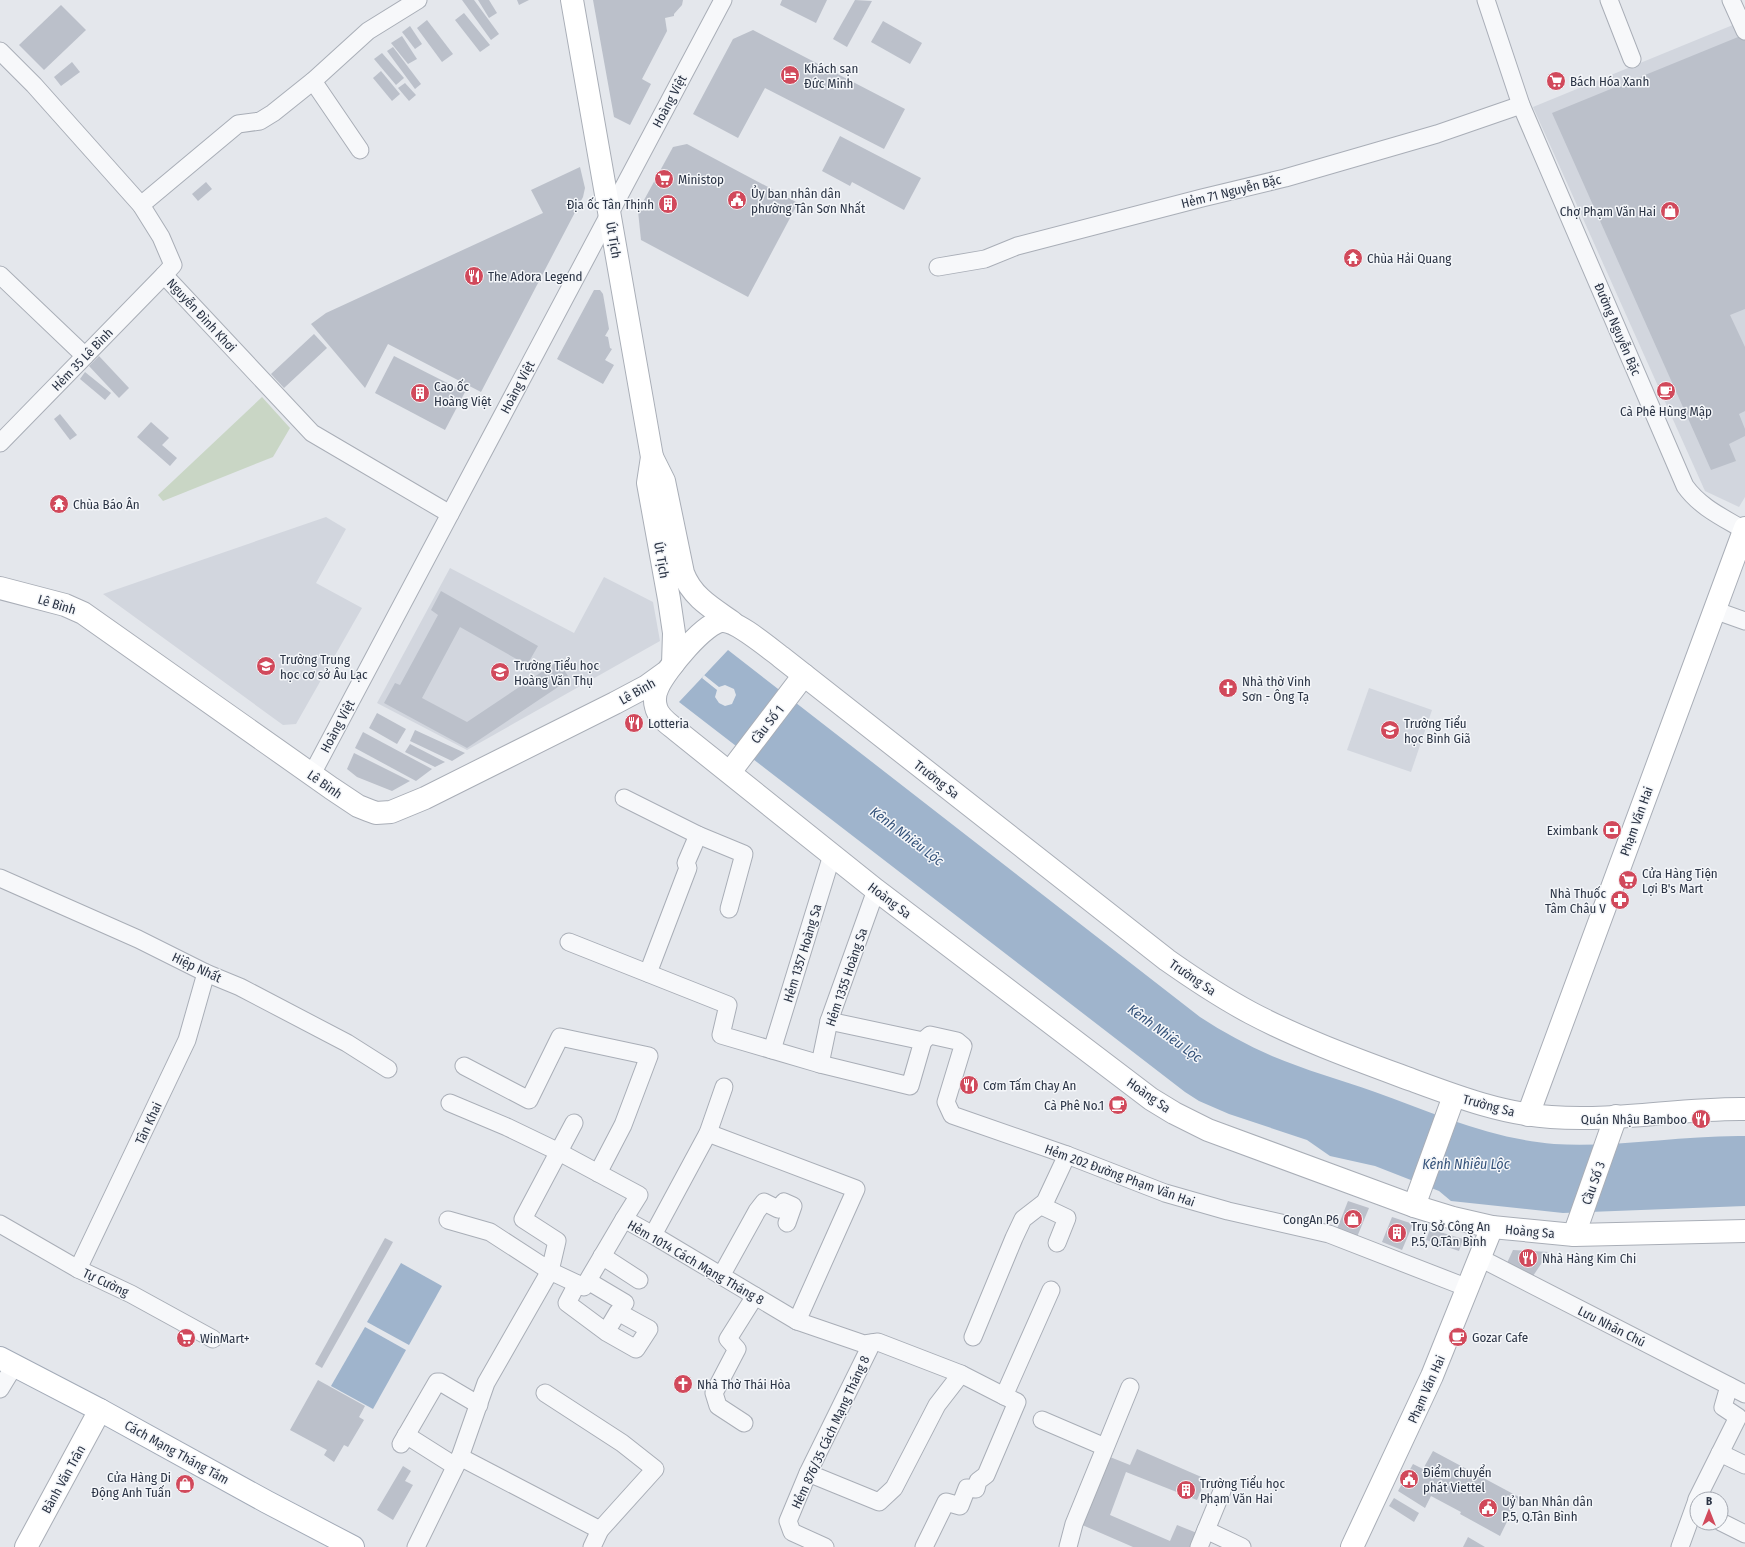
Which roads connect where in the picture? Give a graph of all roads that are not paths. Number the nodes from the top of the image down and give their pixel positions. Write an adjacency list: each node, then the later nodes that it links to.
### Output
1 (418, 0): 10 (street)
2 (572, 0): 14 (street, Út Tịch)
3 (723, 0): 14 (street, Hoàng Việt)
4 (1486, 0): 11 (street, Đường Nguyễn Bặc)
5 (1609, 0): 9 (street)
6 (1731, 0): 7 (street)
7 (1745, 31)
8 (0, 51): 13 (street, Nguyễn Đình Khơi)
9 (1632, 59)
10 (313, 81): 12 (street); 13 (street)
11 (1521, 105): 15 (street, Hẻm 71 Nguyễn Bặc); 22 (street, Đường Nguyễn Bặc)
12 (360, 150)
13 (141, 205): 17 (street, Nguyễn Đình Khơi)
14 (610, 213): 20 (street, Út Tịch); 21 (street, Hoàng Việt)
15 (938, 267)
16 (0, 275): 18 (street)
17 (164, 275): 18 (street, Hẻm 35 Lê Bình); 21 (street, Nguyễn Đình Khơi)
18 (85, 356): 19 (street, Hẻm 35 Lê Bình)
19 (0, 443)
20 (652, 457): 23 (street, Út Tịch); 28 (street, Út Tịch)
21 (450, 514): 33 (street, Hoàng Việt)
22 (1744, 529): 25 (street, Phạm Văn Hai)
23 (683, 573): 27 (street, Trường Sa)
24 (0, 588): 33 (street, Lê Bình)
25 (1714, 610): 26 (street); 53 (street, Phạm Văn Hai)
26 (1745, 621)
27 (732, 622): 28 (street); 29 (street, Trường Sa)
28 (670, 668): 30 (street, Lê Bình); 31 (street)
29 (800, 681): 32 (street, Cầu Số 1); 50 (street, Trường Sa)
30 (615, 703): 31 (street, Hoàng Sa); 33 (street, Lê Bình)
31 (658, 713): 32 (street, Hoàng Sa)
32 (734, 766): 36 (street, Hoàng Sa)
33 (312, 774)
34 (624, 798): 35 (street)
35 (698, 835): 39 (street); 42 (street)
36 (832, 855): 38 (street, Hoàng Sa); 45 (street, Hẻm 1357 Hoàng Sa)
37 (0, 878): 41 (street, Hiệp Nhất)
38 (876, 890): 43 (street, Hẻm 1355 Hoàng Sa); 60 (street, Hoàng Sa)
39 (729, 909)
40 (569, 942): 42 (street)
41 (206, 973): 48 (street, Hiệp Nhất); 73 (street, Tân Khai)
42 (648, 973): 45 (street)
43 (829, 1021): 44 (street); 46 (street, Hẻm 1355 Hoàng Sa)
44 (923, 1041): 46 (street); 58 (street, Hẻm 202 Đường Phạm Văn Hai)
45 (772, 1050): 46 (street)
46 (820, 1064)
47 (464, 1066): 59 (street)
48 (388, 1069)
49 (724, 1087): 56 (street)
50 (1452, 1102): 53 (street, Trường Sa); 60 (street)
51 (450, 1103): 57 (street)
52 (1745, 1109): 55 (street, Trường Sa)
53 (1528, 1115): 55 (street, Trường Sa)
54 (574, 1123): 57 (street)
55 (1614, 1124): 67 (street, Cầu Số 3)
56 (708, 1133): 69 (street); 82 (street)
57 (559, 1152): 59 (street); 74 (street)
58 (1067, 1155): 61 (street); 78 (street, Hẻm 202 Đường Phạm Văn Hai)
59 (598, 1173): 62 (street)
60 (1416, 1199): 66 (street, Hoàng Sa)
61 (1044, 1202): 70 (street); 84 (street)
62 (624, 1219): 69 (street, Hẻm 1014 Cách Mạng Tháng 8); 71 (street, Hẻm 1014 Cách Mạng Tháng 8)
63 (448, 1220): 74 (street)
64 (787, 1223): 75 (street)
65 (0, 1224): 73 (street, Tự Cường)
66 (1492, 1227): 67 (street, Hoàng Sa); 72 (street, Phạm Văn Hai)
67 (1577, 1227): 68 (street, Hoàng Sa)
68 (1745, 1231)
69 (653, 1235): 75 (street, Hẻm 1014 Cách Mạng Tháng 8)
70 (1057, 1243)
71 (602, 1256): 76 (street); 77 (street, Hẻm 1014 Cách Mạng Tháng 8)
72 (1480, 1258): 78 (street, Phạm Văn Hai); 89 (street, Lưu Nhân Chú)
73 (78, 1269): 85 (street, Tự Cường)
74 (550, 1271): 77 (street); 95 (street)
75 (721, 1276): 80 (street, Hẻm 1014 Cách Mạng Tháng 8)
76 (639, 1280)
77 (582, 1282): 81 (street); 83 (street, Hẻm 1014 Cách Mạng Tháng 8)
78 (1468, 1288): 120 (street, Phạm Văn Hai)
79 (1051, 1290): 94 (street)
80 (755, 1296): 82 (street, Hẻm 1014 Cách Mạng Tháng 8); 98 (street)
81 (625, 1303)
82 (797, 1321): 86 (street, Hẻm 1014 Cách Mạng Tháng 8)
83 (606, 1332)
84 (974, 1337)
85 (212, 1340)
86 (872, 1343): 88 (street, Hẻm 1014 Cách Mạng Tháng 8); 103 (street, Hẻm 876/35 Cách Mạng Tháng 8)
87 (7, 1362): 91 (street); 96 (street, Cách Mạng Tháng Tám)
88 (961, 1374): 94 (street, Hẻm 1014 Cách Mạng Tháng 8); 103 (street)
89 (1729, 1386): 93 (street, Lưu Nhân Chú); 100 (street)
90 (1130, 1387): 99 (street)
91 (0, 1389)
92 (545, 1393): 108 (street)
93 (1745, 1394)
94 (1004, 1396): 116 (street, Hẻm 1014 Cách Mạng Tháng 8)
95 (479, 1405): 101 (street); 101 (street)
96 (100, 1410): 111 (street, Bành Văn Trân); 112 (street, Cách Mạng Tháng Tám)
97 (1042, 1420): 99 (street)
98 (744, 1423)
99 (1105, 1447): 117 (street)
100 (1720, 1453): 102 (street); 105 (street)
101 (458, 1461): 108 (street); 113 (street)
102 (1745, 1465)
103 (808, 1473): 115 (street, Hẻm 876/35 Cách Mạng Tháng 8)
104 (1222, 1491): 109 (street)
105 (1702, 1491)
106 (1689, 1523): 121 (street)
107 (1729, 1526): 110 (street)
108 (600, 1530): 114 (street)
109 (1206, 1530): 118 (street); 119 (street)
110 (1745, 1534)
111 (26, 1547)
112 (353, 1547)
113 (416, 1547)
114 (592, 1547)
115 (826, 1547)
116 (924, 1547)
117 (1068, 1547)
118 (1199, 1547)
119 (1242, 1547)
120 (1352, 1547)
121 (1680, 1547)

